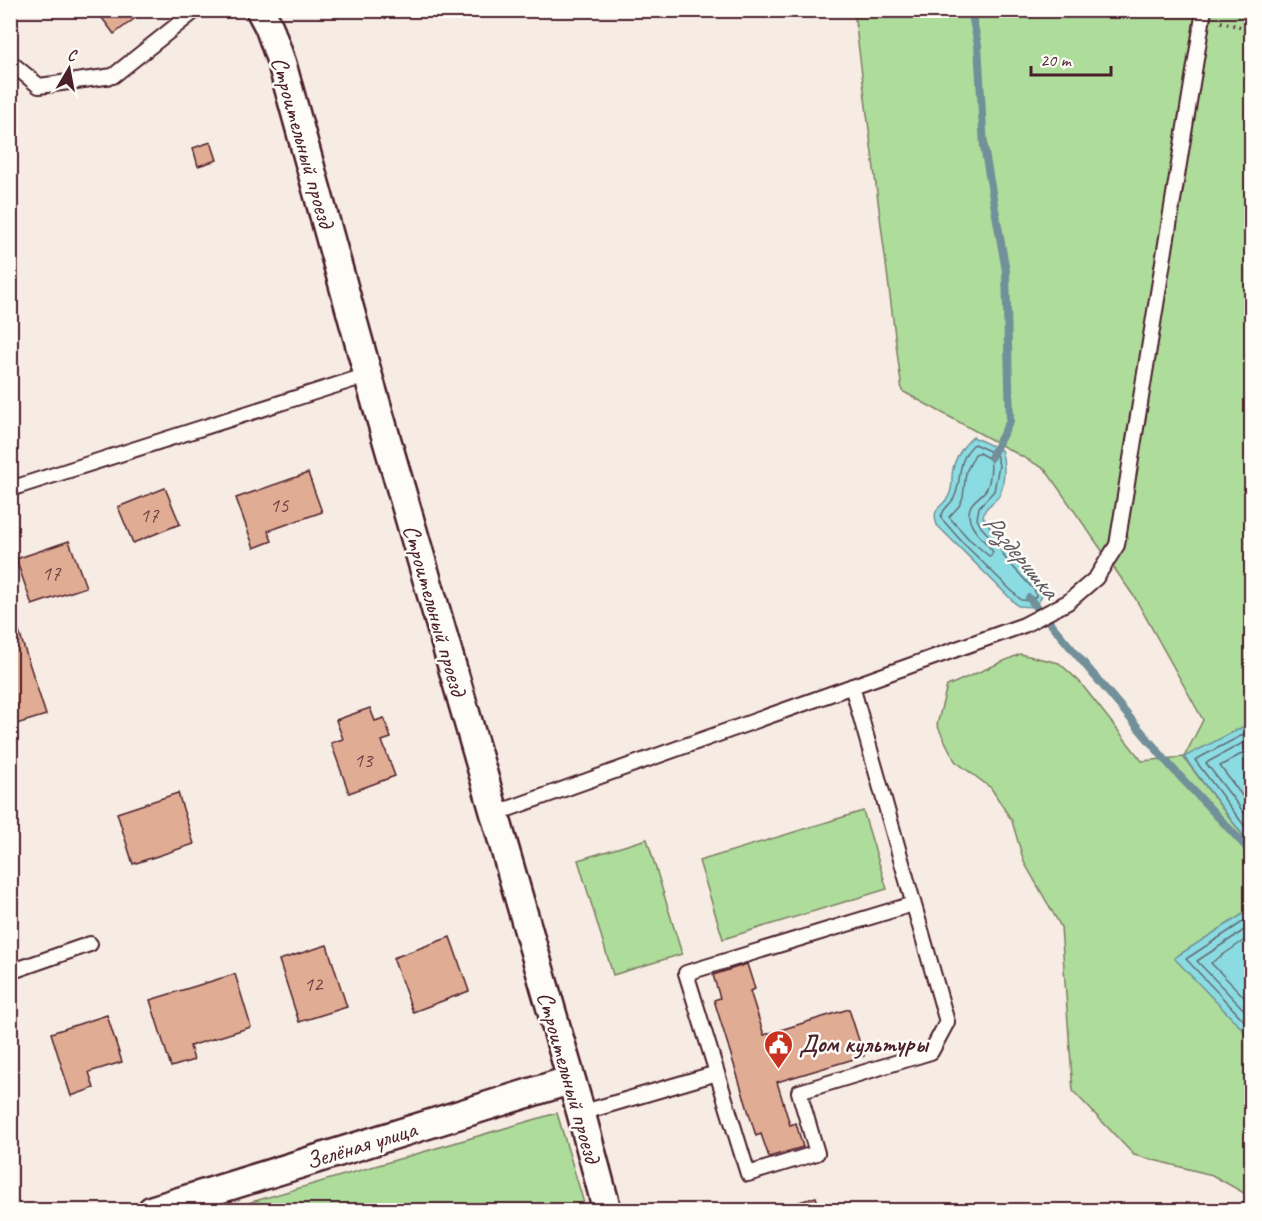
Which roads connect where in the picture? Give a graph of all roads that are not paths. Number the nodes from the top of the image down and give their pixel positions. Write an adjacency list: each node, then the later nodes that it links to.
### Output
1 (196, 10): 4 (lane)
2 (260, 10): 5 (street, Строительный проезд)
3 (1203, 14): 7 (lane)
4 (10, 62)
5 (368, 375): 6 (lane); 8 (street, Строительный проезд)
6 (10, 489)
7 (852, 686): 8 (lane); 9 (lane)
8 (494, 814): 13 (street, Строительный проезд)
9 (913, 904): 12 (lane); 12 (lane)
10 (90, 944): 11 (lane)
11 (10, 972)
12 (717, 1073): 14 (lane)
13 (571, 1080): 14 (street, Строительный проезд); 15 (street, Зелёная улица)
14 (581, 1113): 16 (street, Строительный проезд)
15 (152, 1210)
16 (607, 1210)

